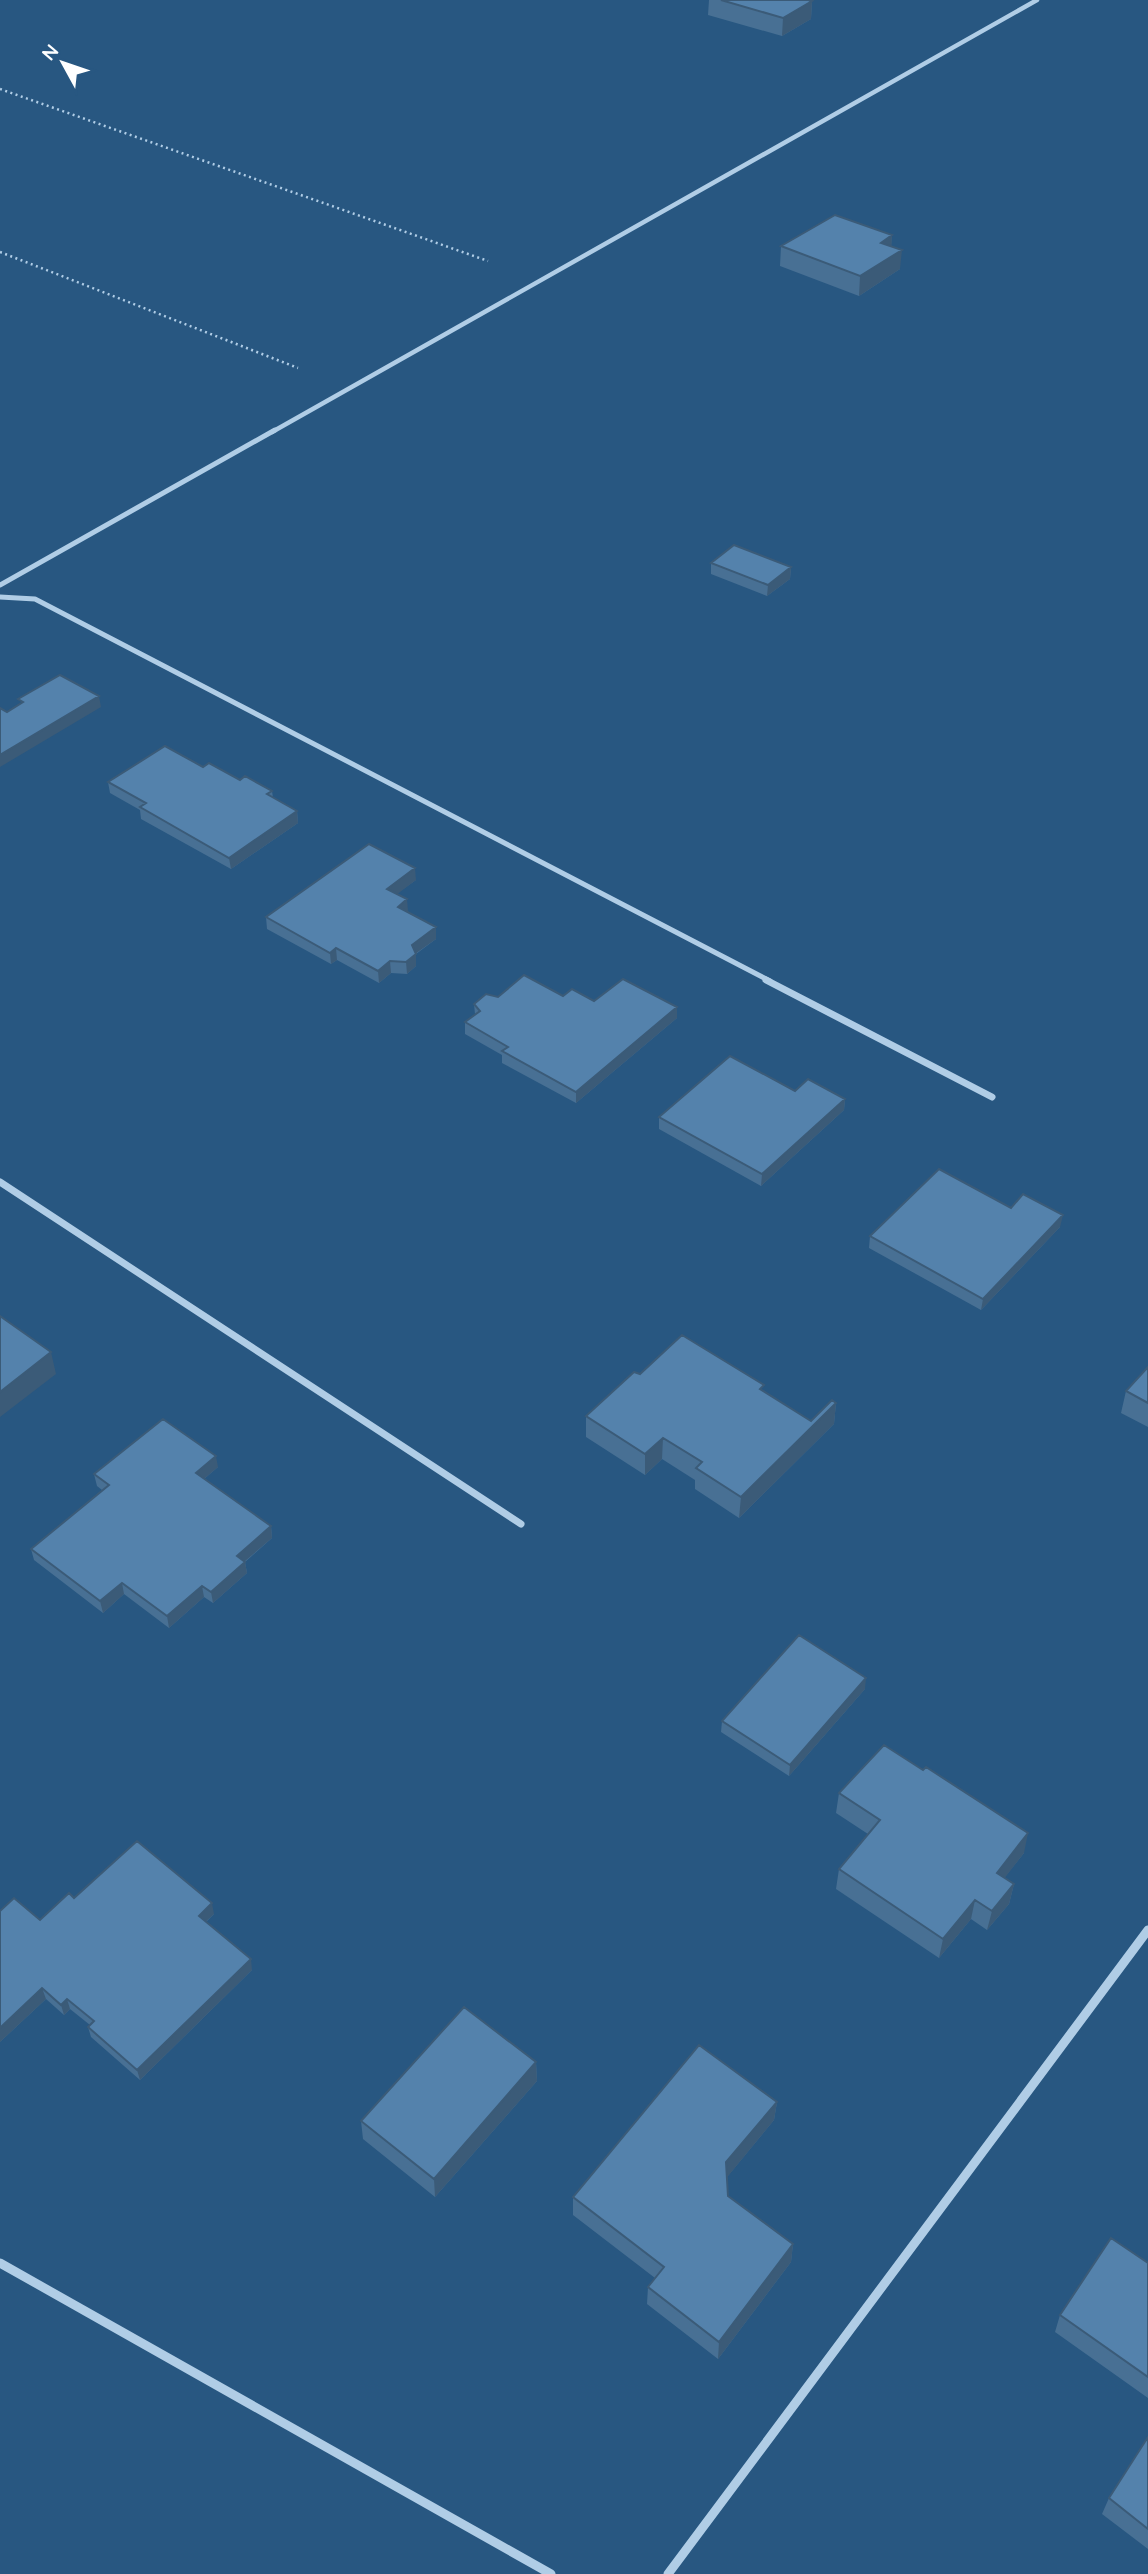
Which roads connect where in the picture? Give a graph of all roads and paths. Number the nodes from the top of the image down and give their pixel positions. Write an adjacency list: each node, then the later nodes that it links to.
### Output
1 (1037, 0): 4 (street)
2 (0, 89): 4 (path)
3 (0, 252): 5 (path)
4 (540, 279): 5 (street)
5 (351, 388): 6 (street)
6 (0, 584)
7 (0, 597): 8 (street)
8 (992, 1097)
9 (0, 1182): 10 (street)
10 (521, 1524)
11 (1148, 1930): 14 (street)
12 (0, 2263): 13 (street)
13 (551, 2574)
14 (668, 2574)

